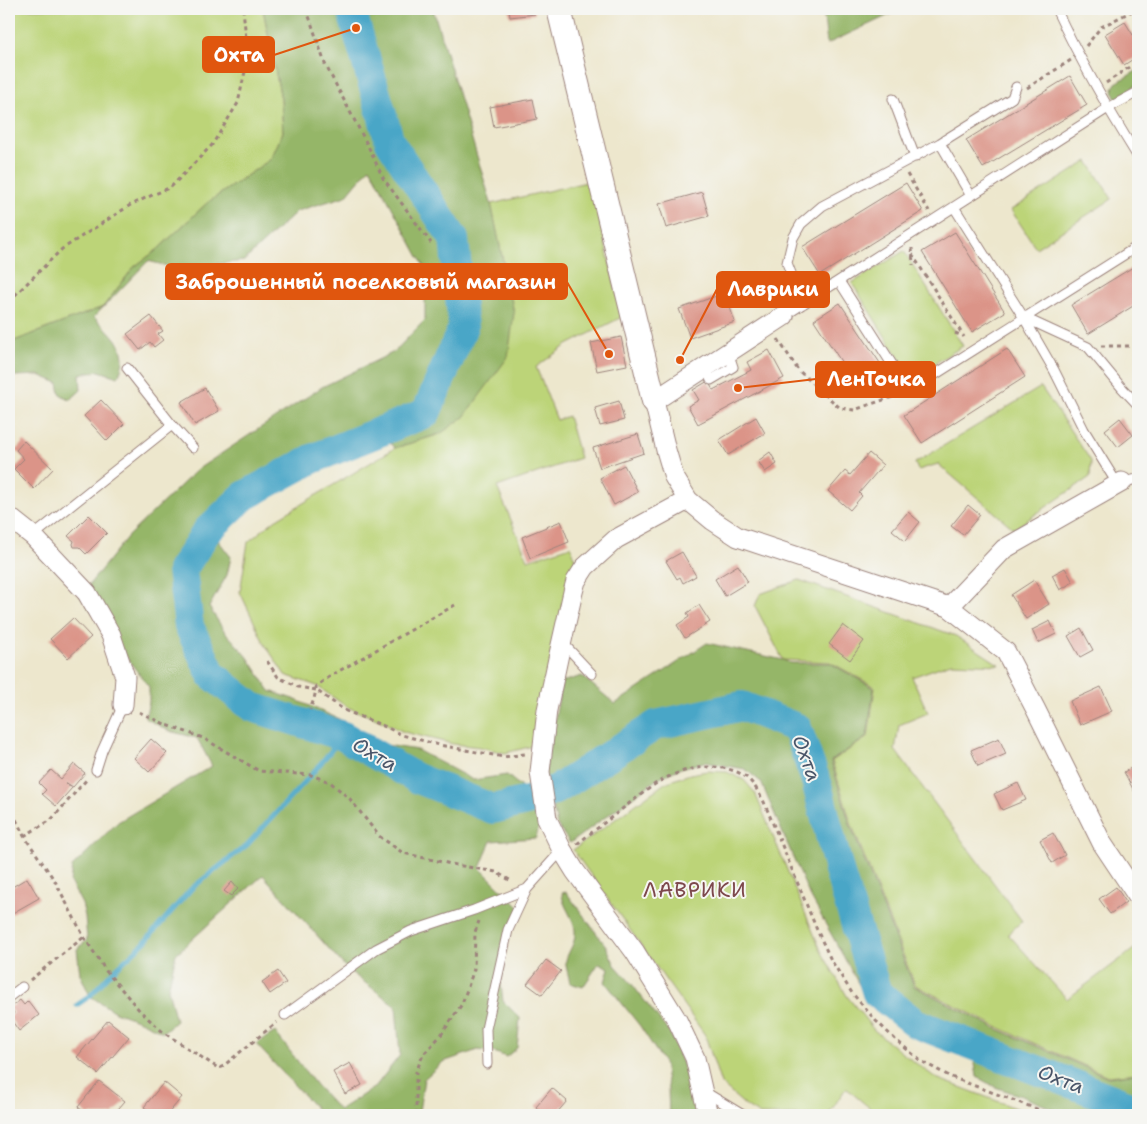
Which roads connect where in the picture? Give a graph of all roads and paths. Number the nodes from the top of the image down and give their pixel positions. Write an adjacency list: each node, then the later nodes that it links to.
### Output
1 (243, 9): 25 (path)
2 (306, 9): 21 (path)
3 (559, 9): 34 (street)
4 (1056, 9): 6 (lane)
5 (1136, 9): 6 (path)
6 (1079, 55): 9 (lane); 11 (path)
7 (1138, 61): 9 (path)
8 (1016, 87): 11 (lane)
9 (1097, 88): 13 (lane)
10 (1138, 92): 13 (lane)
11 (1012, 98): 14 (lane)
12 (893, 99): 15 (lane)
13 (1108, 108): 16 (lane); 18 (lane)
14 (940, 144): 15 (lane); 18 (lane)
15 (916, 157): 17 (lane)
16 (1138, 157)
17 (901, 164): 20 (path); 26 (lane)
18 (971, 196): 19 (lane)
19 (954, 207): 20 (lane); 27 (lane)
20 (934, 220): 24 (lane)
21 (432, 242)
22 (1138, 246): 27 (lane)
23 (912, 254): 29 (path)
24 (839, 281): 26 (lane); 33 (lane)
25 (9, 301)
26 (803, 304): 28 (lane)
27 (1024, 318): 30 (lane); 33 (lane); 38 (lane)
28 (777, 321): 33 (path); 34 (street)
29 (964, 337)
30 (1088, 347): 31 (path); 35 (lane)
31 (1138, 347)
32 (127, 368): 36 (lane)
33 (909, 391)
34 (654, 401): 39 (street)
35 (1138, 405)
36 (172, 425): 37 (lane); 41 (lane)
37 (194, 448)
38 (1126, 482): 43 (street)
39 (688, 500): 43 (street); 44 (street)
40 (9, 517): 41 (street)
41 (33, 536): 48 (street)
42 (455, 605): 47 (path)
43 (949, 607): 56 (street)
44 (562, 642): 46 (lane); 50 (street)
45 (268, 661): 47 (path)
46 (592, 674)
47 (316, 690): 49 (path); 50 (path)
48 (123, 705): 51 (lane); 55 (path)
49 (310, 710)
50 (542, 749): 54 (street)
51 (96, 770): 53 (path)
52 (9, 805): 53 (path)
53 (24, 836): 58 (path)
54 (563, 852): 55 (lane); 63 (street); 67 (path)
55 (527, 889): 57 (lane); 62 (lane)
56 (1138, 897)
57 (484, 906): 61 (lane); 64 (path)
58 (84, 937): 59 (path); 61 (path)
59 (22, 987): 60 (lane)
60 (9, 997)
61 (285, 1015)
62 (487, 1064)
63 (702, 1091): 65 (street); 66 (lane)
64 (416, 1115)
65 (708, 1115)
66 (743, 1115)
67 (1053, 1115)

